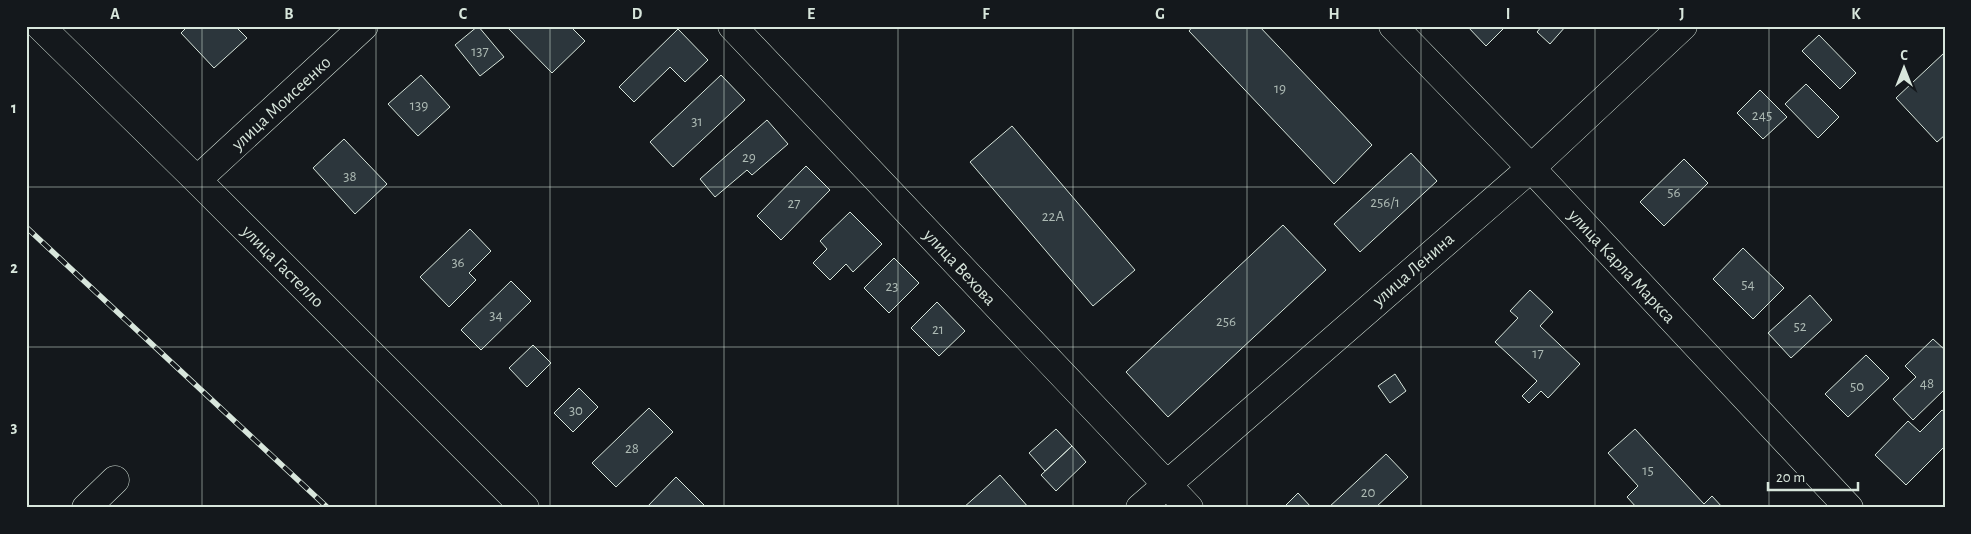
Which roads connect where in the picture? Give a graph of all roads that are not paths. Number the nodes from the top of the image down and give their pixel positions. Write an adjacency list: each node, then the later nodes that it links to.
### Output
1 (40, 26): 7 (street, улица Гастелло)
2 (364, 26): 7 (street, улица Моисеенко)
3 (732, 26): 9 (street, улица Вехова)
4 (1394, 26): 6 (street, улица Карла Маркса)
5 (1683, 26): 6 (street, улица Ленина)
6 (1531, 168): 9 (street, улица Ленина); 14 (street, улица Карла Маркса)
7 (197, 180): 11 (street, улица Гастелло)
8 (115, 480): 10 (street)
9 (1166, 484): 12 (street, улица Ленина); 13 (street, улица Вехова)
10 (86, 508)
11 (525, 508)
12 (1140, 508)
13 (1189, 508)
14 (1849, 508)

